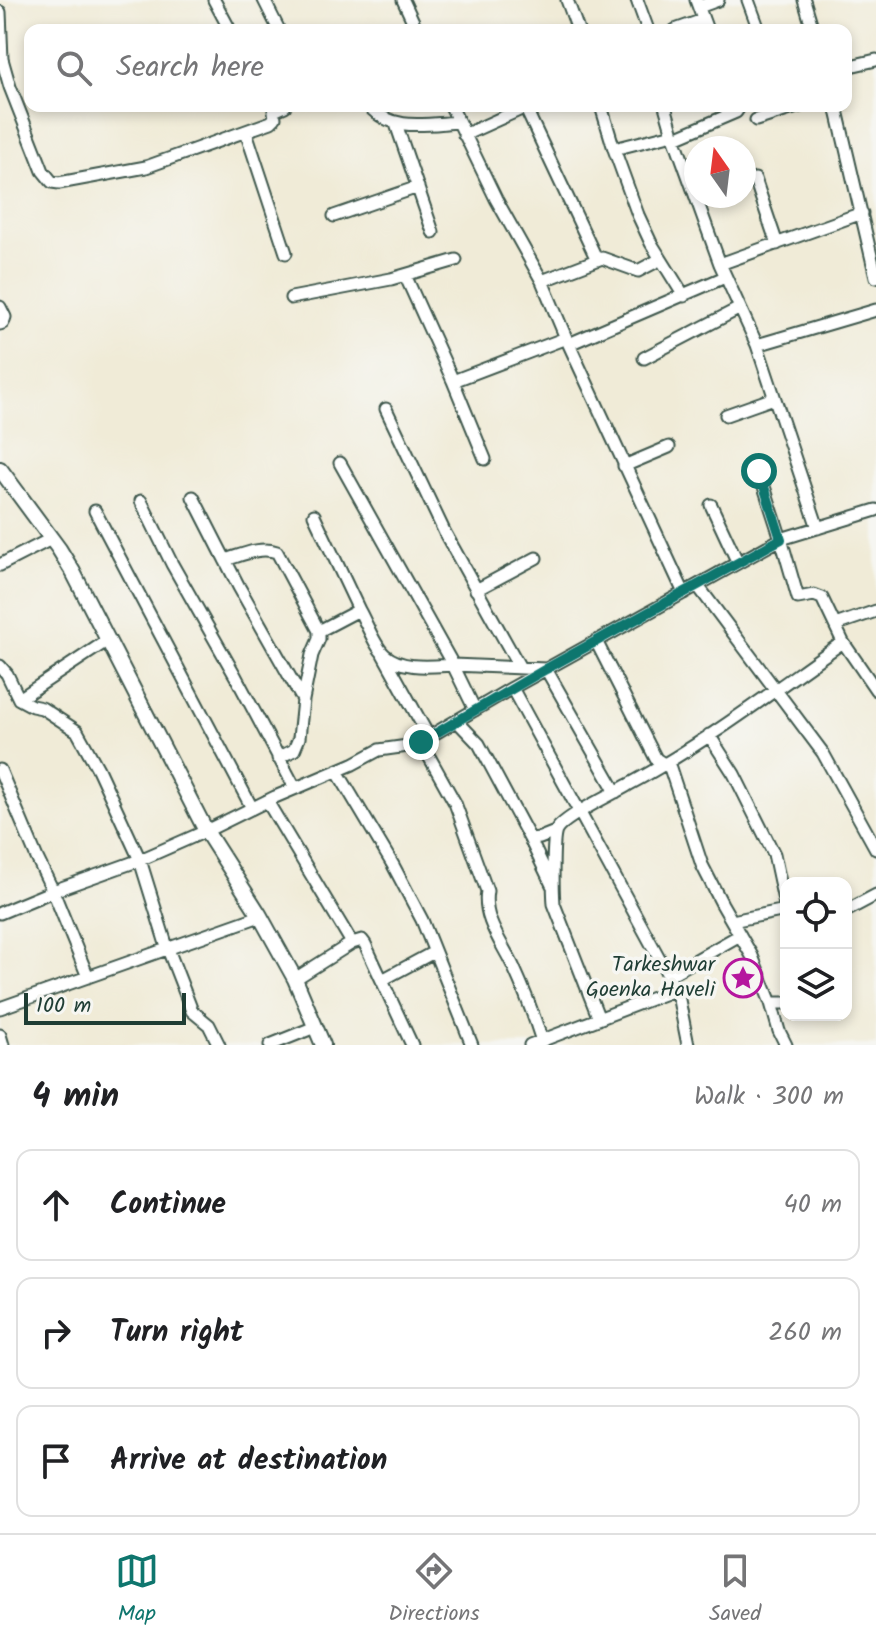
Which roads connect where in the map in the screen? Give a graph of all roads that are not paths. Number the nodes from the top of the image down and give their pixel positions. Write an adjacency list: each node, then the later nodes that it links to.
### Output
1 (214, 0): 11 (street)
2 (264, 0): 12 (street)
3 (403, 0): 13 (street)
4 (567, 0): 14 (street)
5 (637, 0): 15 (street)
6 (718, 0): 9 (street)
7 (748, 0): 17 (street)
8 (804, 0): 18 (street)
9 (697, 4): 16 (street)
10 (0, 12): 21 (street)
11 (227, 24)
12 (276, 24)
13 (414, 24)
14 (576, 24)
15 (646, 24)
16 (705, 24)
17 (757, 24)
18 (811, 24)
19 (876, 60): 20 (street)
20 (852, 66)
21 (5, 90): 35 (street)
22 (276, 112): 35 (street)
23 (375, 112): 34 (street)
24 (454, 112): 33 (street)
25 (515, 112): 36 (street)
26 (528, 112): 48 (street)
27 (603, 112): 38 (street)
28 (667, 112): 37 (street)
29 (736, 112): 37 (street)
30 (781, 112): 32 (street)
31 (837, 112): 41 (street)
32 (756, 120)
33 (458, 122): 34 (street); 36 (street)
34 (396, 124): 40 (street)
35 (246, 132): 45 (street)
36 (464, 135): 53 (street)
37 (674, 136): 38 (street); 49 (street)
38 (614, 149): 46 (street)
39 (756, 182): 44 (street)
40 (418, 187): 42 (street); 43 (street)
41 (862, 213): 44 (street); 52 (street)
42 (334, 216)
43 (433, 232)
44 (777, 244): 49 (street)
45 (286, 253)
46 (661, 259): 48 (street); 54 (street)
47 (456, 260): 50 (street)
48 (597, 260): 53 (street)
49 (720, 264): 51 (street)
50 (405, 275): 55 (street); 63 (street)
51 (725, 277): 54 (street); 57 (street)
52 (876, 277)
53 (542, 281): 60 (street)
54 (684, 296): 60 (street)
55 (291, 298)
56 (0, 307): 59 (street)
57 (740, 308): 61 (street); 62 (street)
58 (876, 310): 61 (street)
59 (0, 324)
60 (568, 341): 63 (street); 70 (street)
61 (757, 345): 64 (street)
62 (644, 358)
63 (453, 381): 68 (street)
64 (774, 398): 66 (street); 79 (street)
65 (386, 409): 87 (street)
66 (726, 415)
67 (669, 447): 70 (street)
68 (485, 459)
69 (340, 463): 97 (street)
70 (624, 466): 88 (street)
71 (0, 469): 80 (street)
72 (759, 471): 81 (street)
73 (193, 497): 83 (street)
74 (141, 501): 110 (street)
75 (711, 505): 84 (street)
76 (876, 510): 79 (street)
77 (95, 511): 117 (street)
78 (314, 515): 89 (street)
79 (818, 528): 81 (street)
80 (51, 539): 85 (street); 93 (street)
81 (781, 539): 84 (street); 91 (street)
82 (536, 558): 87 (street)
83 (225, 560): 92 (street); 105 (street)
84 (738, 563): 86 (street)
85 (0, 565)
86 (698, 586): 88 (street); 102 (street)
87 (476, 590): 99 (street)
88 (684, 593): 94 (street)
89 (359, 610): 92 (street); 96 (street)
90 (876, 611): 91 (street)
91 (835, 625): 95 (street)
92 (319, 631): 105 (street)
93 (108, 640): 104 (street); 119 (street)
94 (596, 641): 100 (street); 111 (street)
95 (843, 642): 102 (street); 103 (street)
96 (383, 654): 97 (street); 109 (street)
97 (453, 665): 99 (street); 106 (street)
98 (0, 666): 104 (street)
99 (519, 666): 100 (street)
100 (546, 669): 101 (street); 115 (street)
101 (512, 688): 106 (street); 118 (street)
102 (775, 689): 108 (street); 122 (street)
103 (876, 690)
104 (19, 699): 123 (street)
105 (303, 700): 110 (street)
106 (475, 710): 107 (street)
107 (457, 721): 109 (street); 121 (street)
108 (709, 735): 111 (street); 130 (street)
109 (425, 739): 113 (street); 146 (street)
110 (278, 758): 114 (street)
111 (665, 765): 115 (street); 130 (street)
112 (0, 770): 125 (street)
113 (337, 771): 114 (street); 134 (street)
114 (295, 788): 116 (street)
115 (616, 792): 118 (street)
116 (267, 801): 117 (street); 132 (street)
117 (252, 808): 119 (street)
118 (579, 812): 120 (street); 135 (street)
119 (206, 831): 123 (street); 129 (street)
120 (555, 832): 121 (street); 124 (street)
121 (530, 839): 124 (street)
122 (876, 849)
123 (140, 860): 125 (street); 133 (street)
124 (553, 887): 143 (street)
125 (53, 891): 128 (street); 136 (street)
126 (876, 895): 127 (street)
127 (852, 908)
128 (0, 913)
129 (260, 916): 133 (street); 137 (street)
130 (732, 921): 131 (street)
131 (740, 935): 135 (street); 140 (street)
132 (352, 943): 137 (street); 138 (street)
133 (168, 948): 136 (street); 148 (street)
134 (434, 952): 138 (street); 152 (street)
135 (668, 976): 139 (street)
136 (88, 977): 142 (street)
137 (295, 979): 144 (street)
138 (382, 980): 151 (street)
139 (674, 990): 143 (street); 153 (street)
140 (771, 1003): 141 (street); 154 (street)
141 (780, 1003)
142 (0, 1008)
143 (599, 1019): 146 (street)
144 (315, 1027): 149 (street); 150 (street)
145 (0, 1035): 147 (street)
146 (536, 1043)
147 (3, 1045)
148 (219, 1045)
149 (270, 1045)
150 (323, 1045)
151 (412, 1045)
152 (472, 1045)
153 (688, 1045)
154 (786, 1045)

